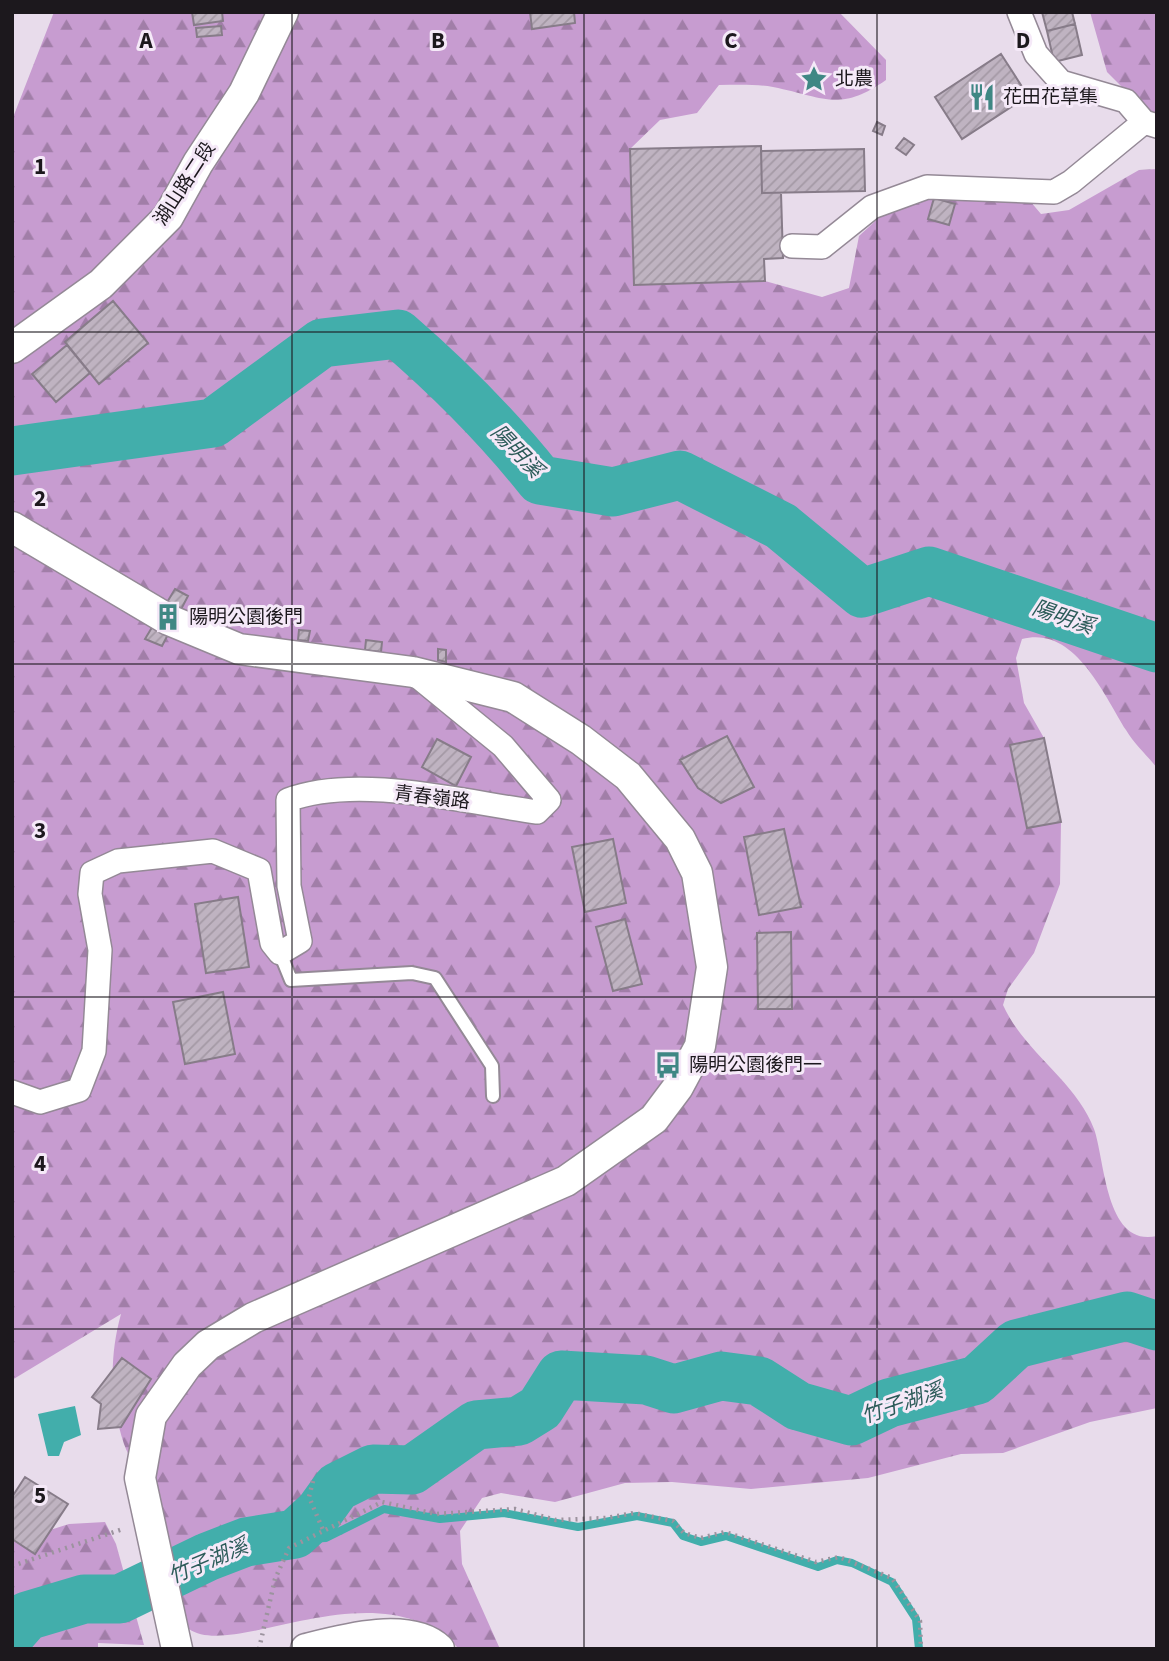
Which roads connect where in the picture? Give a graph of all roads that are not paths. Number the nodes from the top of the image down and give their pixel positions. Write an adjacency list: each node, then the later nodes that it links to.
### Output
1 (283, 12): 5 (street, 湖山路二段)
2 (1019, 12): 3 (street)
3 (1150, 124): 4 (street)
4 (792, 246)
5 (12, 348)
6 (12, 527): 7 (street)
7 (412, 672): 8 (street, 青春嶺路); 11 (street)
8 (280, 953): 9 (street); 10 (lane)
9 (12, 1092)
10 (493, 1097)
11 (173, 1638)
12 (306, 1649): 13 (street)
13 (439, 1649)

